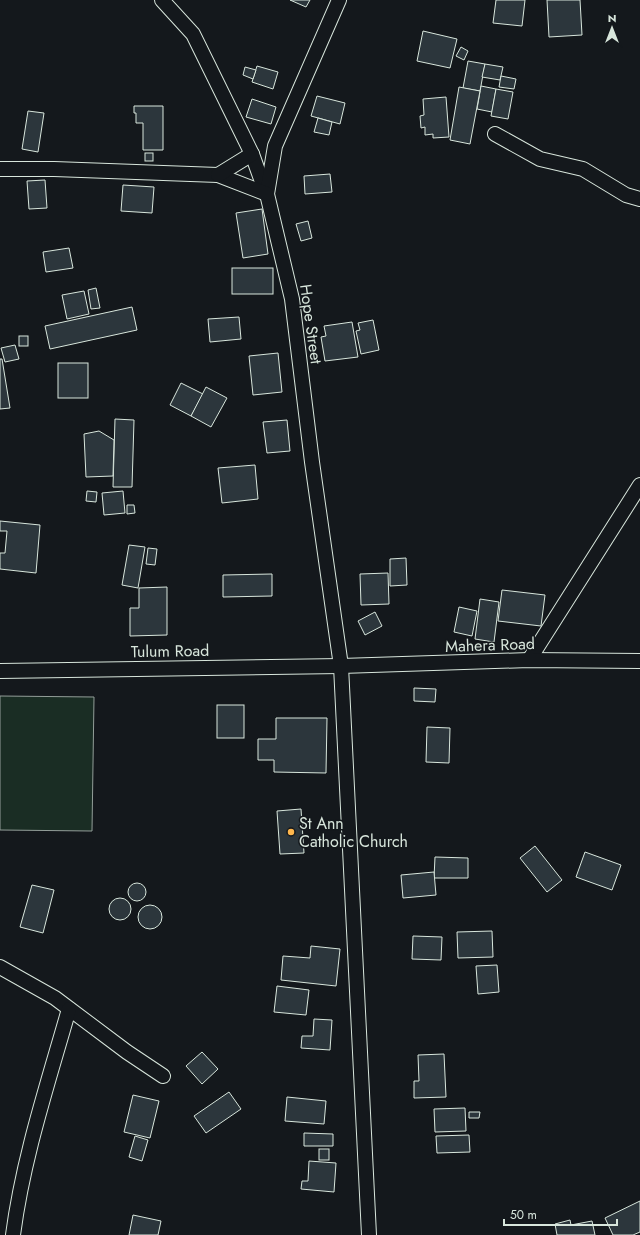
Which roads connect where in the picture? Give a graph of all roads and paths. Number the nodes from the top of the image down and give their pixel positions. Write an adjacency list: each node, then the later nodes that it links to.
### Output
1 (162, 0): 4 (street)
2 (339, 0): 7 (street, Hope Street)
3 (495, 134): 8 (street)
4 (252, 154): 6 (street); 7 (street)
5 (0, 169): 6 (street)
6 (218, 175): 7 (street)
7 (267, 194): 12 (street, Hope Street)
8 (640, 199)
9 (640, 485): 10 (street)
10 (529, 660): 11 (street, Mahera Road); 12 (street, Mahera Road)
11 (640, 661)
12 (341, 666): 13 (street, Tulum Road); 18 (street, Hope Street)
13 (0, 671)
14 (0, 967): 15 (street)
15 (69, 1009): 16 (street); 17 (street)
16 (163, 1076)
17 (13, 1235)
18 (369, 1235)

